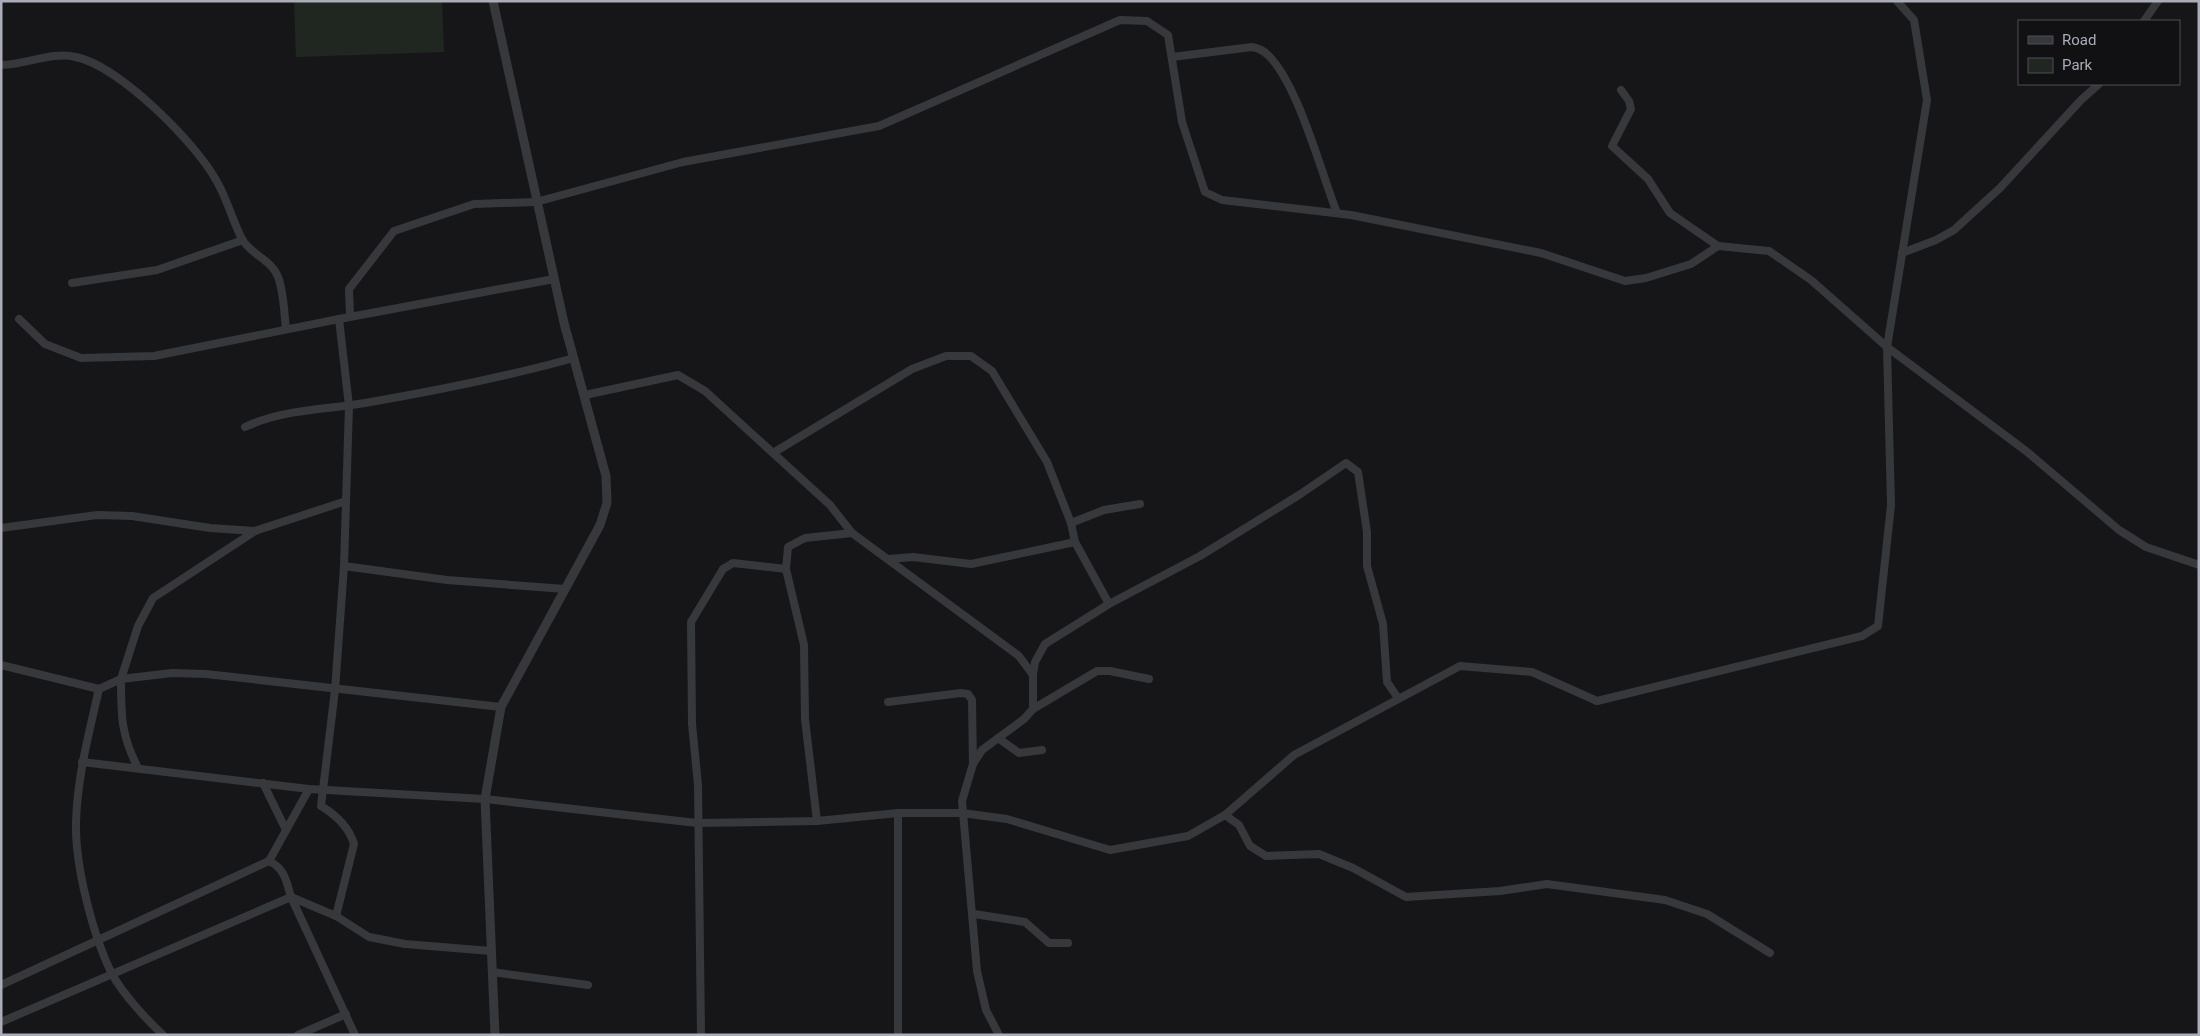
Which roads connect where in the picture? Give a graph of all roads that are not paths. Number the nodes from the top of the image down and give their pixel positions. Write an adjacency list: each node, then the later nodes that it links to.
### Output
1 (493, 1): 9 (street)
2 (1897, 1): 13 (street)
3 (2158, 1): 4 (street)
4 (2145, 20)
5 (1172, 57): 9 (street); 10 (street); 10 (street)
6 (1, 65): 11 (street)
7 (2098, 85): 13 (street)
8 (1621, 90): 12 (street)
9 (536, 202): 14 (street); 16 (street)
10 (1337, 213): 12 (street)
11 (243, 240): 15 (street); 19 (street)
12 (1718, 246): 20 (street)
13 (1902, 253): 20 (street)
14 (554, 279): 16 (street); 21 (street)
15 (72, 283)
16 (350, 316): 18 (street)
17 (19, 318): 19 (street)
18 (339, 318): 19 (street); 23 (street)
19 (286, 330)
20 (1887, 347): 34 (street); 45 (street)
21 (574, 358): 22 (street); 23 (street)
22 (585, 395): 25 (street); 37 (street)
23 (349, 406): 24 (street); 26 (street)
24 (245, 426)
25 (773, 453): 28 (street); 31 (street)
26 (346, 501): 30 (street); 35 (street)
27 (1140, 504): 28 (street)
28 (1071, 523): 32 (street)
29 (1, 528): 30 (street)
30 (255, 531): 41 (street)
31 (852, 533): 33 (street); 36 (street)
32 (1075, 542): 33 (street); 38 (street)
33 (888, 559): 40 (street)
34 (2199, 565)
35 (344, 566): 37 (street); 44 (street)
36 (786, 569): 61 (street); 62 (street)
37 (565, 589): 47 (street)
38 (1109, 604): 40 (street); 45 (street)
39 (1, 665): 43 (street)
40 (1033, 676): 48 (street)
41 (121, 679): 43 (street); 44 (street); 53 (street)
42 (1149, 679): 48 (street)
43 (99, 689): 51 (street)
44 (335, 690): 47 (street); 55 (street)
45 (1398, 698): 60 (street)
46 (888, 702): 52 (street)
47 (502, 707): 57 (street)
48 (1033, 708): 49 (street)
49 (998, 738): 50 (street); 52 (street)
50 (1042, 750)
51 (82, 762): 53 (street); 68 (street)
52 (973, 764): 59 (street)
53 (138, 768): 54 (street)
54 (263, 783): 56 (street); 63 (street)
55 (323, 788): 56 (street); 57 (street); 67 (street)
56 (309, 789): 63 (street)
57 (485, 799): 62 (street); 70 (street)
58 (898, 813): 59 (street); 61 (street); 83 (street)
59 (962, 813): 60 (street); 66 (street)
60 (1225, 815): 71 (street)
61 (817, 821): 62 (street)
62 (697, 823): 82 (street)
63 (286, 830): 64 (street)
64 (269, 861): 65 (street); 68 (street)
65 (291, 896): 67 (street); 73 (street); 76 (street)
66 (974, 914): 69 (street); 84 (street)
67 (336, 916): 70 (street)
68 (99, 940): 73 (street); 74 (street)
69 (1068, 943)
70 (491, 951): 72 (street)
71 (1770, 953)
72 (492, 972): 75 (street); 81 (street)
73 (113, 974): 77 (street); 78 (street)
74 (1, 985)
75 (588, 985)
76 (346, 1014): 79 (street); 80 (street)
77 (1, 1022)
78 (163, 1035)
79 (298, 1035)
80 (355, 1035)
81 (495, 1035)
82 (701, 1035)
83 (898, 1035)
84 (999, 1035)

